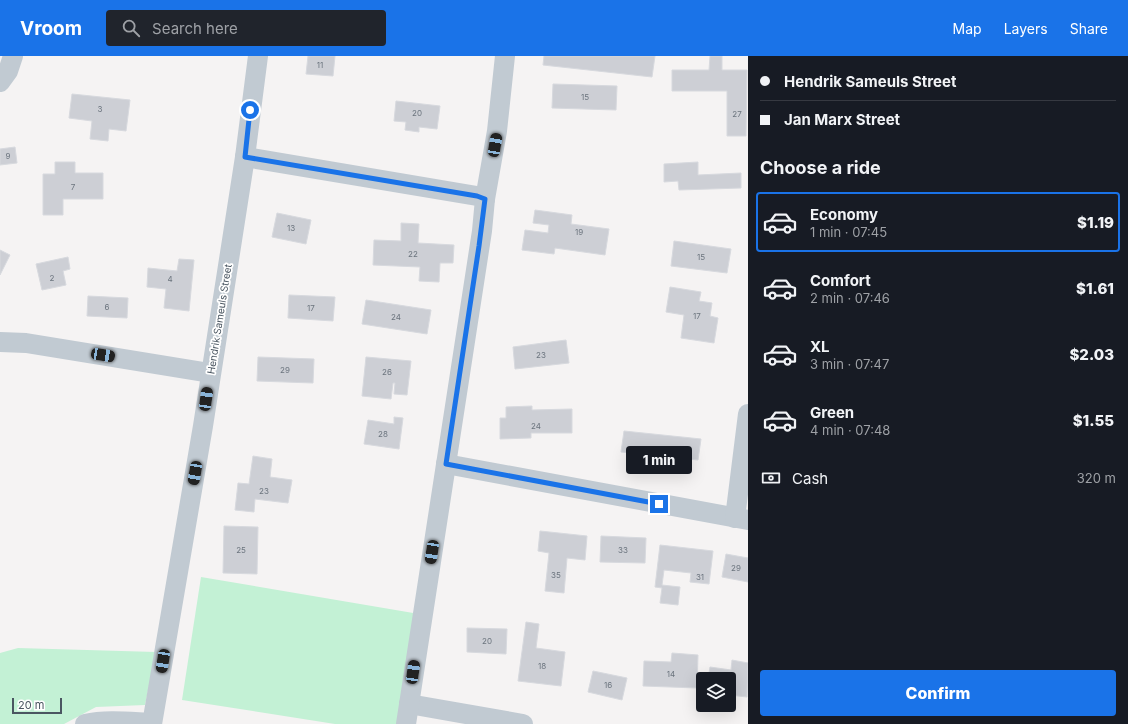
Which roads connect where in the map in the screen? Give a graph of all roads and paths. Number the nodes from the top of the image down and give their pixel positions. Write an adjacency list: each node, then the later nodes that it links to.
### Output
1 (13, 56): 4 (street)
2 (258, 56): 5 (street, Hendrik Sameuls Street)
3 (505, 56): 6 (street)
4 (0, 82)
5 (245, 157): 6 (street); 8 (street, Hendrik Sameuls Street)
6 (485, 199): 10 (street)
7 (0, 342): 8 (street)
8 (210, 372): 14 (street, Hendrik Sameuls Street)
9 (748, 414): 11 (street)
10 (446, 464): 11 (street); 12 (street)
11 (741, 519)
12 (409, 704): 15 (street); 16 (street)
13 (85, 724): 14 (street)
14 (152, 724)
15 (406, 724)
16 (523, 724)

